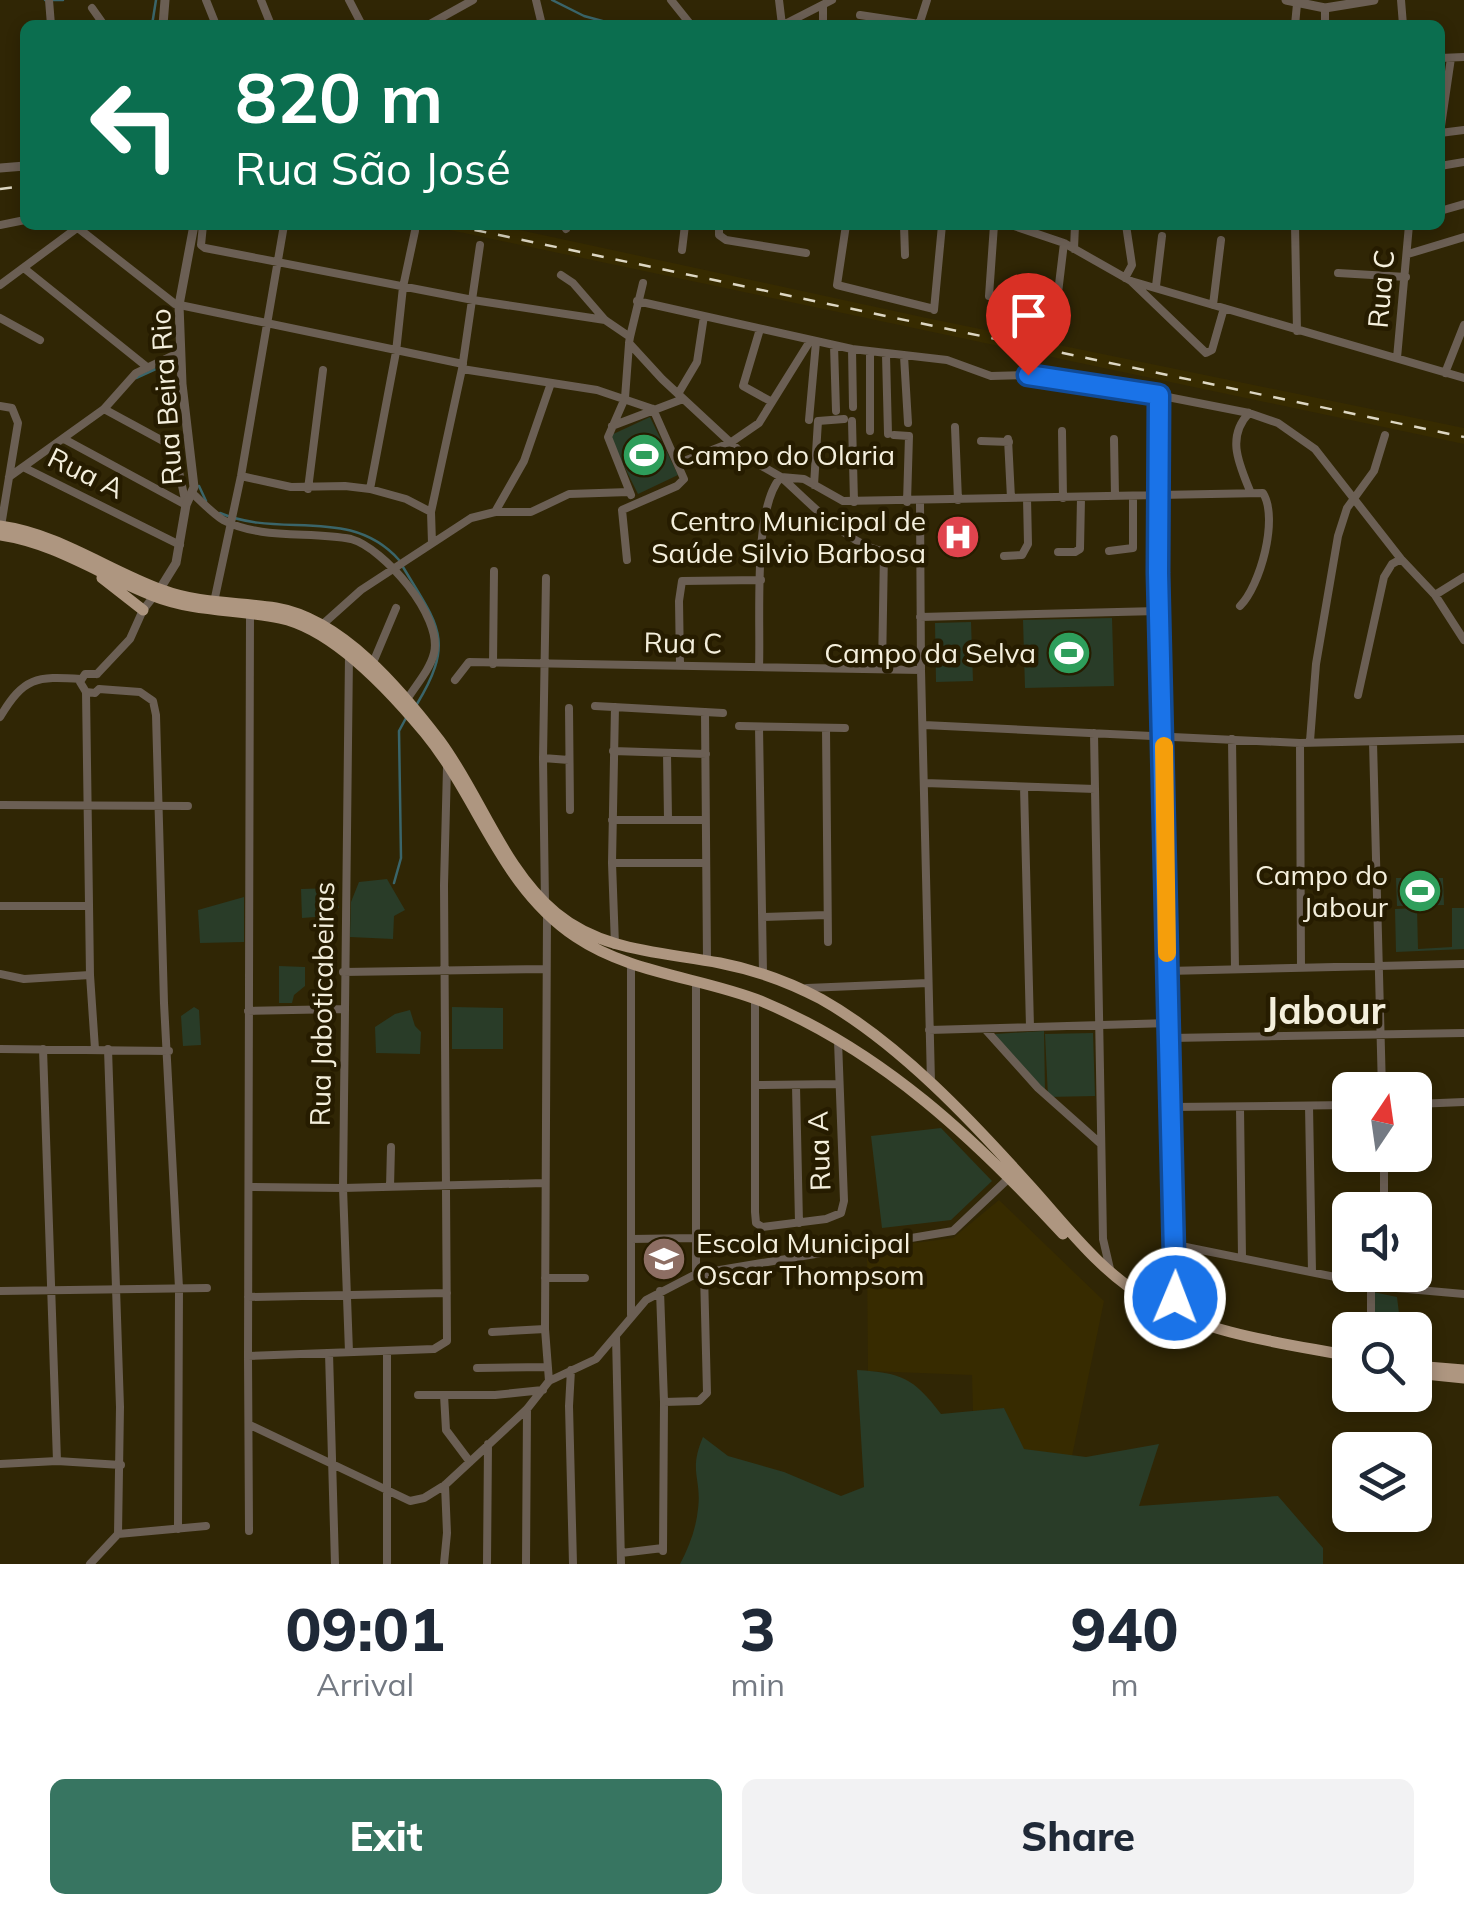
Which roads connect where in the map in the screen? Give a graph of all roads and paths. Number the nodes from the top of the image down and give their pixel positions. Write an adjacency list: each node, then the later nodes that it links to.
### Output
1 (473, 0): 11 (street)
2 (671, 0): 12 (street)
3 (1374, 0): 6 (street)
4 (826, 2): 13 (street)
5 (1292, 2): 8 (street)
6 (1344, 3): 8 (street)
7 (92, 8): 10 (street)
8 (1325, 8): 15 (street)
9 (860, 15): 14 (street)
10 (100, 20)
11 (443, 20)
12 (687, 20)
13 (788, 20)
14 (890, 20)
15 (1325, 20)
16 (1464, 57): 18 (street)
17 (1445, 58): 18 (street)
18 (1451, 58): 19 (street)
19 (1445, 99)
20 (76, 230): 48 (street)
21 (83, 230): 61 (street)
22 (193, 230): 61 (street, Rua Beira Rio)
23 (203, 230): 47 (street)
24 (283, 230): 47 (street)
25 (684, 230): 43 (street)
26 (720, 230): 44 (street)
27 (845, 230): 29 (street)
28 (904, 230): 46 (street)
29 (942, 230)
30 (994, 230): 57 (street)
31 (1025, 230): 40 (street)
32 (1075, 230): 42 (street)
33 (1127, 230): 52 (street)
34 (1295, 230): 70 (street)
35 (1409, 230): 45 (street, Rua C)
36 (415, 232): 56 (street)
37 (1162, 236): 55 (street)
38 (1464, 237): 45 (street)
39 (1221, 240): 60 (street)
40 (1064, 244): 42 (street); 68 (street)
41 (480, 246): 58 (street)
42 (1074, 249): 52 (street)
43 (682, 250)
44 (806, 253)
45 (1408, 254): 51 (street, Rua C)
46 (905, 255)
47 (279, 262): 56 (street); 66 (street)
48 (25, 269): 54 (street); 83 (street)
49 (1338, 272): 51 (street)
50 (561, 274): 65 (street)
51 (1406, 277): 81 (street, Rua C)
52 (1128, 280): 55 (street); 62 (street)
53 (643, 282): 59 (street)
54 (0, 285)
55 (1156, 286): 60 (street)
56 (403, 287): 58 (street); 77 (street)
57 (990, 296)
58 (473, 300): 65 (street); 82 (street)
59 (637, 301): 63 (street); 72 (street)
60 (1213, 305): 62 (street)
61 (184, 307): 66 (street); 76 (street, Rua Beira Rio)
62 (1224, 308): 70 (street)
63 (704, 316): 69 (street); 89 (street)
64 (0, 318): 71 (street)
65 (605, 320): 72 (street)
66 (267, 324): 77 (street); 111 (street)
67 (1464, 325): 85 (street)
68 (1054, 326)
69 (760, 329): 73 (street); 91 (street)
70 (1297, 331): 81 (street)
71 (40, 340)
72 (630, 340): 89 (street); 90 (street)
73 (814, 341): 74 (street); 91 (street); 98 (street)
74 (834, 346): 75 (street); 96 (street)
75 (852, 350): 78 (street); 93 (street)
76 (180, 352): 83 (street, Rua A); 119 (street, Rua Beira Rio)
77 (396, 352): 82 (street); 116 (street)
78 (870, 352): 79 (street); 102 (street)
79 (886, 354): 80 (street); 130 (street)
80 (904, 356): 88 (street); 99 (street)
81 (1397, 358): 85 (street)
82 (463, 366): 87 (street); 134 (street)
83 (147, 367): 94 (street, Rua A)
84 (323, 370): 115 (street)
85 (1445, 373): 86 (street)
86 (1464, 378)
87 (551, 382): 90 (street); 135 (street)
88 (1159, 395): 97 (street); 122 (street)
89 (681, 396): 95 (street); 108 (street)
90 (626, 398): 95 (street); 100 (street)
91 (772, 402): 108 (street)
92 (0, 406): 112 (street)
93 (853, 407)
94 (104, 409): 105 (street, Rua A); 133 (street)
95 (653, 409): 100 (street); 109 (street)
96 (836, 411)
97 (1249, 414): 117 (street); 127 (street)
98 (809, 420)
99 (908, 423)
100 (612, 426): 118 (street)
101 (1062, 431): 125 (street)
102 (870, 432)
103 (940, 436): 128 (street)
104 (1385, 436): 127 (street)
105 (64, 439): 110 (street, Rua A); 133 (street)
106 (1114, 439): 120 (street)
107 (981, 441): 123 (street)
108 (730, 443): 109 (street); 113 (street)
109 (679, 463): 132 (street)
110 (25, 468): 112 (street, Rua A); 140 (street, Rua A)
111 (242, 476): 115 (street); 136 (street)
112 (9, 477): 137 (street)
113 (781, 477): 114 (street); 142 (street); 153 (street)
114 (814, 485): 129 (street); 129 (street)
115 (308, 489): 116 (street)
116 (370, 489): 134 (street)
117 (1250, 491): 122 (street); 157 (street)
118 (629, 492): 132 (street); 135 (street)
119 (192, 494): 133 (street); 136 (street, Rua Beira Rio)
120 (1115, 496): 121 (street); 126 (street)
121 (1133, 496): 122 (street); 141 (street)
122 (1156, 497): 160 (street)
123 (1011, 498): 124 (street); 128 (street)
124 (1028, 498): 125 (street); 145 (street)
125 (1063, 498): 126 (street)
126 (1081, 498): 144 (street)
127 (1356, 498): 146 (street); 195 (street)
128 (958, 500): 131 (street)
129 (854, 502): 130 (street)
130 (907, 502): 131 (street)
131 (920, 502): 143 (street)
132 (635, 504): 147 (street)
133 (186, 505): 140 (street)
134 (431, 512): 139 (street)
135 (495, 512): 139 (street)
136 (232, 518): 149 (street, Rua Beira Rio); 156 (street)
137 (0, 526): 154 (main road)
138 (0, 536): 148 (main road)
139 (432, 543): 149 (street)
140 (180, 546): 154 (street)
141 (1109, 551)
142 (884, 552): 143 (street); 171 (street)
143 (921, 552): 162 (street)
144 (1058, 552)
145 (1004, 556)
146 (1401, 558): 155 (street); 178 (street)
147 (626, 560)
148 (88, 566): 154 (main road); 159 (main road)
149 (394, 567): 163 (street); 182 (street, Rua Beira Rio)
150 (494, 571): 166 (street)
151 (546, 578): 167 (street)
152 (1464, 578): 155 (street)
153 (762, 580): 168 (street); 170 (street)
154 (157, 593): 156 (main road); 159 (street); 161 (main road)
155 (1435, 595): 164 (street)
156 (214, 602): 163 (main road)
157 (1240, 606)
158 (396, 608): 169 (street)
159 (144, 610): 173 (street)
160 (1158, 611): 162 (street); 192 (street)
161 (250, 614): 165 (main road); 240 (street)
162 (920, 617): 172 (street)
163 (322, 624): 169 (main road)
164 (1464, 640)
165 (349, 656): 182 (main road); 232 (street, Rua Jaboticabeiras)
166 (493, 664): 167 (street, Rua C); 175 (street, Rua C)
167 (545, 664): 168 (street, Rua C); 200 (street)
168 (680, 665): 170 (street, Rua C)
169 (372, 666): 182 (main road)
170 (760, 667): 171 (street, Rua C)
171 (882, 669): 172 (street, Rua C)
172 (921, 670): 186 (street)
173 (96, 674): 174 (street); 176 (street)
174 (81, 680): 177 (street); 185 (street)
175 (455, 680)
176 (100, 689): 177 (street); 207 (street)
177 (86, 692): 209 (street)
178 (1358, 695)
179 (595, 706): 181 (street)
180 (569, 708): 201 (street)
181 (614, 708): 183 (street); 197 (street)
182 (410, 711): 202 (main road); 218 (main road)
183 (705, 712): 184 (street); 199 (street)
184 (723, 712)
185 (1, 714)
186 (924, 725): 191 (street); 203 (street)
187 (739, 726): 188 (street)
188 (759, 727): 189 (street); 220 (street)
189 (826, 728): 190 (street); 219 (street)
190 (845, 728)
191 (1094, 733): 192 (street); 205 (street)
192 (1164, 734): 194 (street); 231 (street)
193 (1464, 738): 196 (street)
194 (1232, 739): 195 (street); 229 (street)
195 (1305, 742): 196 (street); 226 (street)
196 (1373, 742): 227 (street)
197 (613, 751): 198 (street); 212 (street)
198 (668, 753): 199 (street); 211 (street)
199 (706, 754): 213 (street)
200 (543, 758): 201 (street); 218 (street)
201 (569, 760): 210 (street)
202 (447, 767): 218 (main road); 228 (street)
203 (925, 783): 204 (street); 237 (street)
204 (1024, 786): 205 (street); 246 (street)
205 (1095, 789): 244 (street)
206 (0, 805): 209 (street)
207 (158, 806): 208 (street); 209 (street); 257 (street)
208 (188, 806)
209 (86, 807): 217 (street)
210 (570, 810)
211 (668, 819): 212 (street); 213 (street)
212 (612, 820): 214 (street)
213 (705, 820): 215 (street)
214 (612, 863): 215 (street); 222 (street)
215 (706, 863): 223 (street)
216 (0, 906): 217 (street)
217 (89, 906): 235 (street)
218 (546, 910): 222 (main road); 224 (main road); 230 (street)
219 (827, 914): 220 (street); 221 (street)
220 (763, 917): 233 (street)
221 (828, 942)
222 (615, 945): 223 (main road)
223 (707, 960): 233 (main road); 236 (main road)
224 (631, 964): 236 (main road); 278 (street)
225 (1464, 964): 227 (street)
226 (1301, 966): 227 (street); 229 (street)
227 (1377, 966): 250 (street)
228 (445, 969): 230 (street); 232 (street); 273 (street)
229 (1235, 969): 231 (street)
230 (545, 970): 272 (street)
231 (1167, 971): 243 (street)
232 (343, 972): 241 (street, Rua Jaboticabeiras)
233 (763, 973): 238 (main road)
234 (0, 974): 235 (street)
235 (90, 975): 255 (street)
236 (696, 982): 239 (main road); 279 (street)
237 (928, 984): 238 (street); 248 (street)
238 (799, 988): 242 (main road)
239 (755, 999): 245 (main road); 260 (street)
240 (248, 1010): 241 (street); 274 (street)
241 (343, 1010): 276 (street, Rua Jaboticabeiras)
242 (838, 1010): 245 (main road); 261 (main road)
243 (1170, 1023): 244 (street); 251 (street)
244 (1100, 1026): 246 (street); 269 (street)
245 (816, 1027): 252 (main road)
246 (1030, 1027): 247 (street)
247 (985, 1029): 248 (street); 269 (street)
248 (929, 1030): 261 (street)
249 (1464, 1033): 250 (street)
250 (1378, 1035): 251 (street); 258 (street)
251 (1170, 1038): 267 (street)
252 (838, 1040): 259 (street, Rua A); 271 (main road)
253 (43, 1048): 254 (street); 255 (street); 293 (street)
254 (0, 1049)
255 (95, 1049): 256 (street)
256 (108, 1049): 257 (street); 290 (street)
257 (169, 1051): 291 (street)
258 (1381, 1072)
259 (839, 1084): 262 (street); 277 (street, Rua A)
260 (756, 1085): 262 (street); 277 (street, Rua A)
261 (931, 1085): 281 (main road)
262 (796, 1086): 277 (street)
263 (1464, 1102): 264 (street)
264 (1432, 1103)
265 (1309, 1106): 266 (street); 268 (street); 284 (street)
266 (1332, 1106)
267 (1172, 1108): 268 (street); 282 (street)
268 (1240, 1108): 283 (street)
269 (1101, 1144): 280 (street)
270 (390, 1147): 275 (street)
271 (1010, 1177): 286 (street); 311 (main road)
272 (545, 1183): 273 (street); 288 (street)
273 (445, 1186): 275 (street); 297 (street)
274 (249, 1187): 276 (street); 300 (street)
275 (390, 1187): 276 (street)
276 (343, 1188): 299 (street, Rua Jaboticabeiras)
277 (799, 1222)
278 (632, 1238): 279 (street); 302 (street)
279 (696, 1238): 286 (street)
280 (1103, 1239): 281 (street); 285 (street)
281 (1082, 1244): 285 (main road)
282 (1176, 1246): 283 (street); 301 (street)
283 (1242, 1258): 284 (street)
284 (1312, 1272): 287 (street)
285 (1111, 1273): 301 (main road)
286 (700, 1274): 295 (street); 322 (street)
287 (1332, 1276)
288 (545, 1278): 289 (street); 303 (street)
289 (585, 1278)
290 (117, 1288): 291 (street); 293 (street); 330 (street)
291 (179, 1288): 292 (street); 334 (street)
292 (207, 1288)
293 (53, 1289): 294 (street); 326 (street)
294 (0, 1291)
295 (660, 1291): 302 (street); 322 (street)
296 (1432, 1291): 298 (street)
297 (446, 1293): 299 (street); 307 (street)
298 (1464, 1294)
299 (345, 1295): 300 (street); 306 (street, Rua Jaboticabeiras)
300 (248, 1297): 309 (street)
301 (1175, 1314): 310 (main road)
302 (631, 1316): 305 (street)
303 (546, 1330): 304 (street); 313 (street)
304 (492, 1332)
305 (616, 1336): 314 (street); 337 (street)
306 (349, 1352): 307 (street); 308 (street)
307 (386, 1352): 332 (street)
308 (329, 1353): 309 (street); 327 (street)
309 (248, 1356): 324 (street)
310 (1332, 1356)
311 (1332, 1357)
312 (477, 1368): 313 (street)
313 (547, 1368): 318 (street)
314 (571, 1370): 318 (street); 344 (street)
315 (1432, 1370): 317 (main road)
316 (1432, 1375): 317 (main road)
317 (1462, 1377)
318 (549, 1380): 319 (street)
319 (543, 1390): 321 (street); 323 (street)
320 (418, 1394): 321 (street)
321 (444, 1394): 328 (street)
322 (664, 1402): 337 (street)
323 (527, 1409): 325 (street); 343 (street)
324 (250, 1425): 327 (street); 335 (street)
325 (488, 1444): 328 (street); 342 (street)
326 (57, 1461): 329 (street); 330 (street)
327 (333, 1462): 332 (street); 339 (street)
328 (470, 1462): 331 (street)
329 (0, 1464)
330 (121, 1465): 336 (street)
331 (445, 1486): 332 (street); 341 (street)
332 (387, 1488): 340 (street)
333 (206, 1526): 334 (street)
334 (178, 1529): 336 (street)
335 (249, 1531)
336 (118, 1534): 338 (street)
337 (621, 1552): 345 (street)
338 (90, 1564)
339 (335, 1564)
340 (388, 1564)
341 (444, 1564)
342 (487, 1564)
343 (526, 1564)
344 (573, 1564)
345 (621, 1564)

